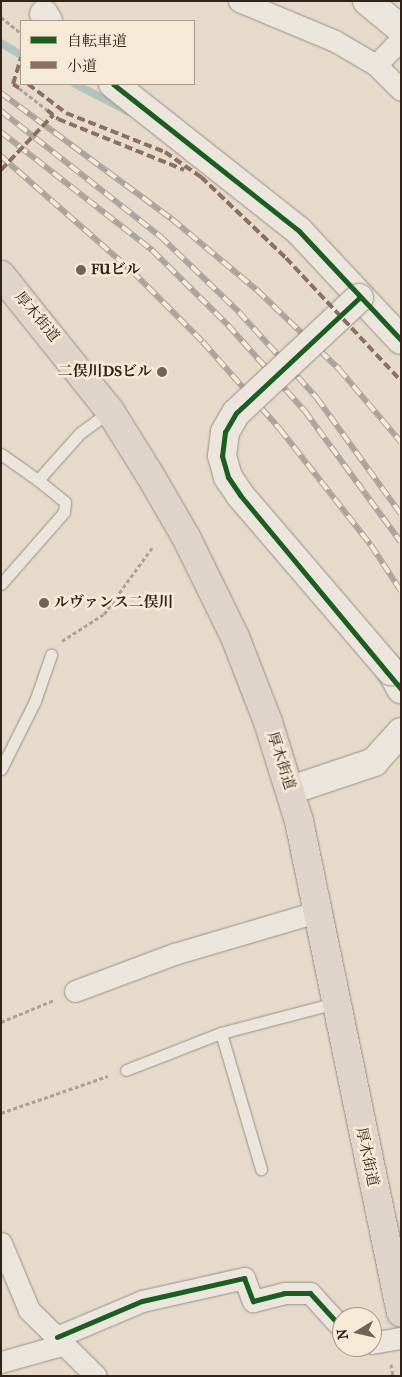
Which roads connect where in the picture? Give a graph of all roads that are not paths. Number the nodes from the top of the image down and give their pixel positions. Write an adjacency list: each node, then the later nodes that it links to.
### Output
1 (239, 1): 5 (street)
2 (367, 1): 3 (street)
3 (401, 29)
4 (401, 39): 5 (street)
5 (376, 65): 7 (street)
6 (114, 85): 9 (street)
7 (401, 90)
8 (1, 275): 11 (main road, 厚木街道)
9 (359, 298): 10 (street); 16 (street, bridge)
10 (401, 340)
11 (110, 411): 13 (lane); 19 (main road, 厚木街道)
12 (1, 454): 13 (lane)
13 (38, 480): 14 (lane)
14 (1, 584)
15 (50, 655): 18 (lane)
16 (396, 680)
17 (401, 732): 19 (street)
18 (1, 770)
19 (291, 790): 20 (main road, 厚木街道)
20 (317, 912): 21 (street); 22 (main road, 厚木街道)
21 (76, 991)
22 (334, 1003): 23 (lane); 27 (main road, 厚木街道)
23 (222, 1033): 24 (lane); 25 (lane)
24 (126, 1070)
25 (261, 1169)
26 (1, 1243): 30 (street)
27 (401, 1313)
28 (332, 1317): 30 (street)
29 (401, 1338): 31 (street)
30 (61, 1341): 32 (street); 33 (street)
31 (382, 1341)
32 (1, 1362)
33 (96, 1376)

